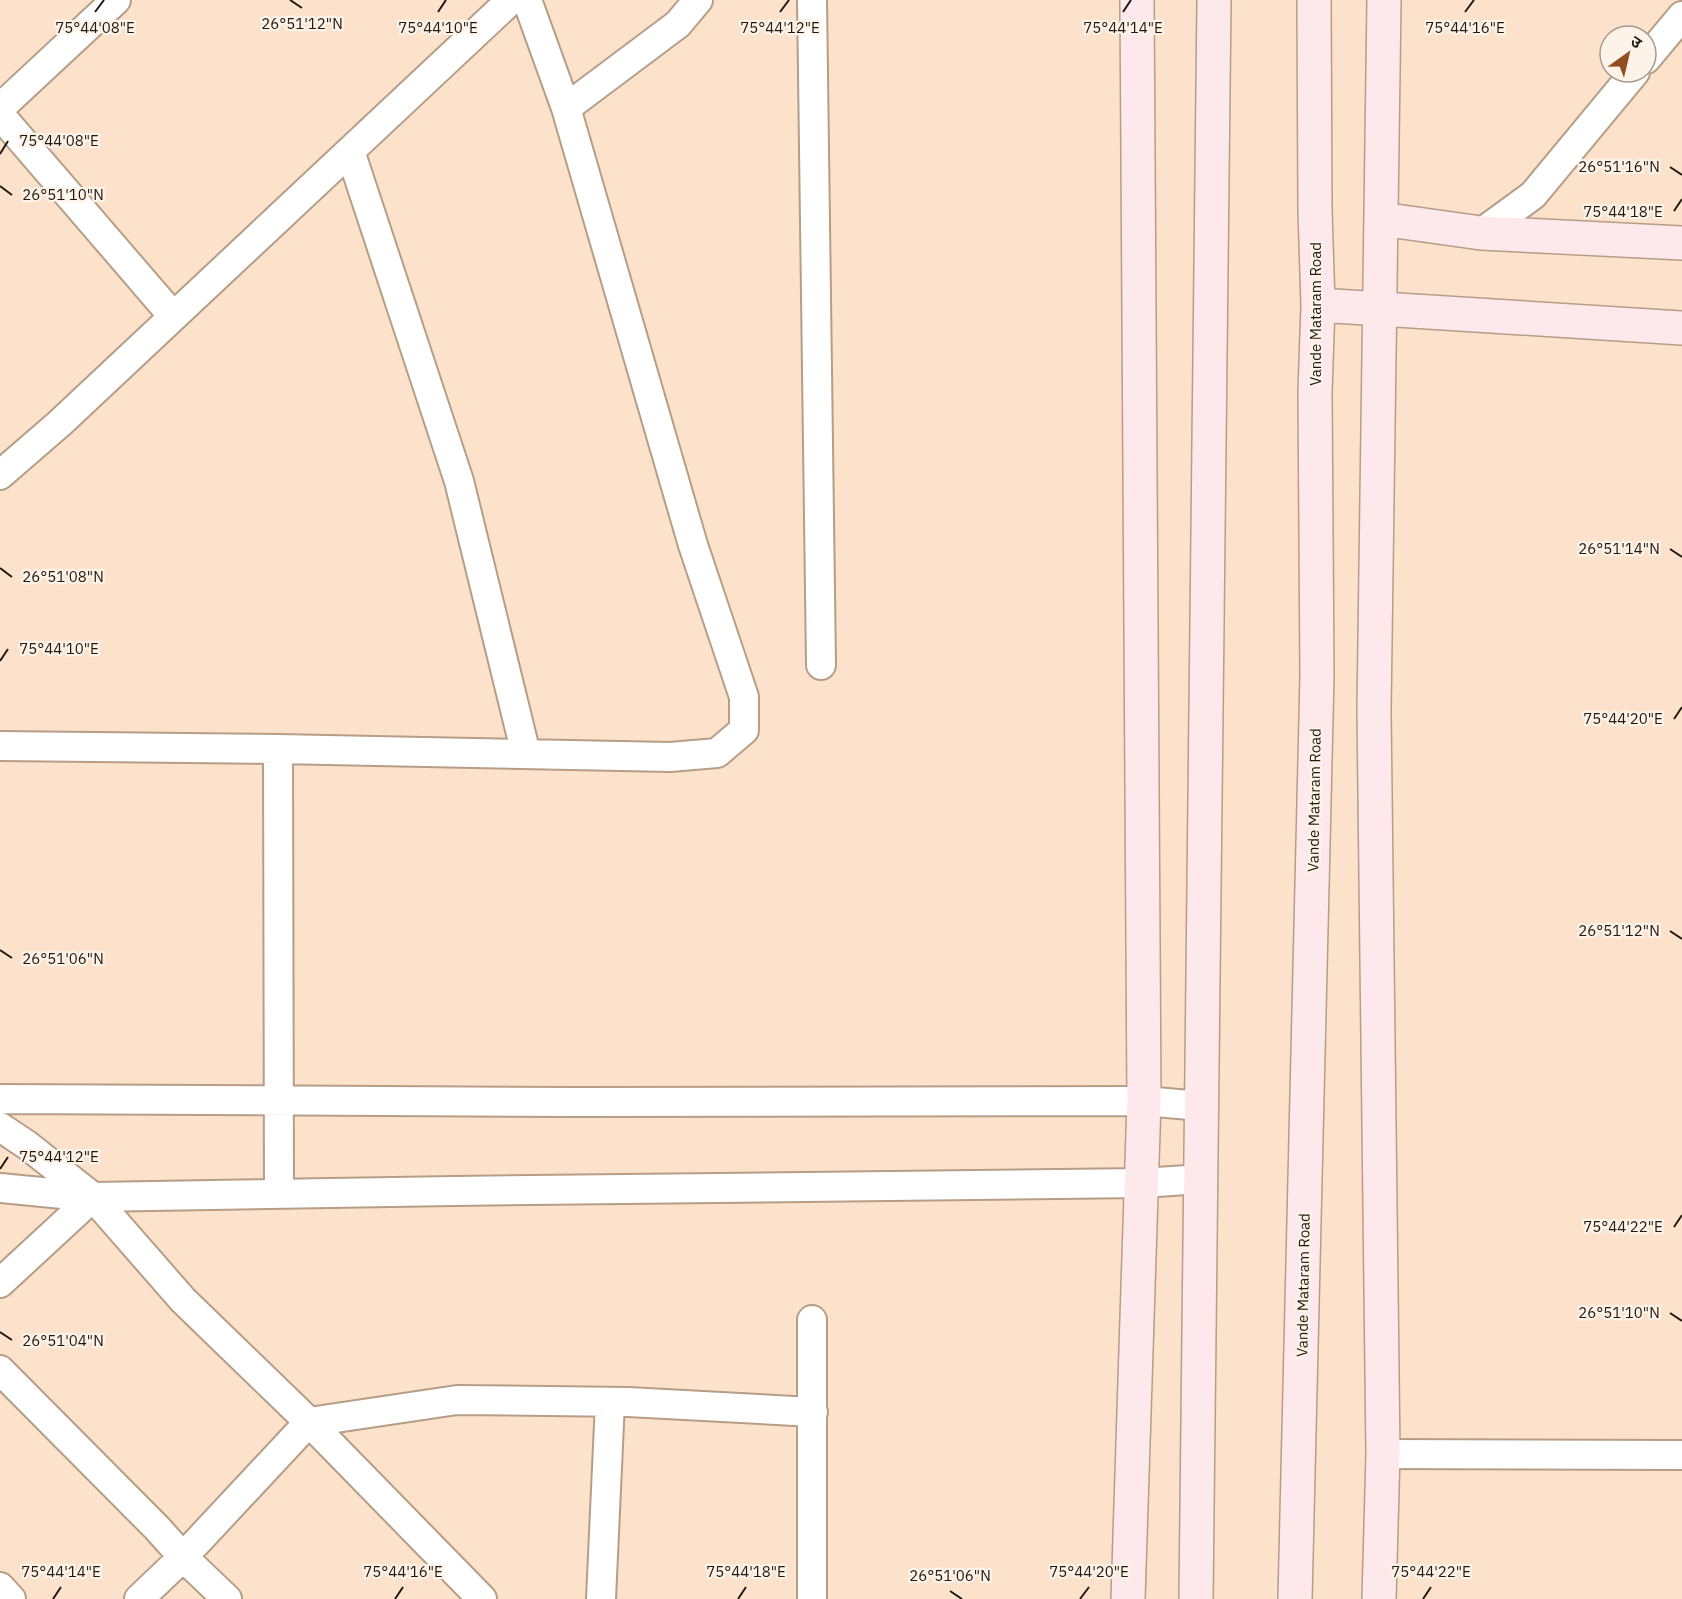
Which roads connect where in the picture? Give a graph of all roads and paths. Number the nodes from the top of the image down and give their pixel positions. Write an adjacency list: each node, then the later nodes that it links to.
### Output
1 (511, 0): 16 (street)
2 (527, 0): 14 (street)
3 (698, 0): 14 (street)
4 (812, 0): 25 (street)
5 (1137, 0): 31 (street)
6 (1214, 0): 32 (street)
7 (1314, 0): 20 (street, Vande Mataram Road)
8 (1383, 0): 17 (street)
9 (115, 1): 13 (street)
10 (1682, 16): 11 (street)
11 (1658, 45)
12 (1625, 84): 18 (street)
13 (0, 108)
14 (566, 108): 28 (street)
15 (0, 115): 22 (street)
16 (350, 151): 22 (street); 28 (street)
17 (1381, 219): 18 (street); 21 (street)
18 (1481, 233): 19 (street)
19 (1682, 243)
20 (1318, 305): 21 (street); 57 (street, Vande Mataram Road)
21 (1378, 309): 23 (street); 45 (street)
22 (173, 316): 24 (street)
23 (1682, 328)
24 (0, 475)
25 (821, 665)
26 (0, 746): 27 (street)
27 (278, 749): 28 (street); 30 (street)
28 (526, 754)
29 (0, 1099): 30 (street)
30 (278, 1101): 31 (street); 37 (street)
31 (1144, 1101): 32 (street); 35 (street)
32 (1201, 1106): 34 (street)
33 (0, 1127): 38 (street)
34 (1202, 1179): 35 (street); 56 (street)
35 (1142, 1183): 37 (street); 55 (street)
36 (0, 1188): 38 (street)
37 (279, 1194): 38 (street)
38 (93, 1197): 39 (street); 44 (street)
39 (0, 1283)
40 (812, 1320): 43 (street)
41 (0, 1370): 47 (street)
42 (610, 1402): 43 (street); 44 (street); 53 (street)
43 (813, 1412): 54 (street)
44 (309, 1422): 47 (street); 52 (street)
45 (1383, 1454): 46 (street); 58 (street)
46 (1682, 1455)
47 (183, 1557): 50 (street); 51 (street)
48 (0, 1587): 49 (street)
49 (11, 1599)
50 (139, 1599)
51 (228, 1599)
52 (482, 1599)
53 (601, 1599)
54 (812, 1599)
55 (1128, 1599)
56 (1196, 1599)
57 (1295, 1599)
58 (1378, 1599)

